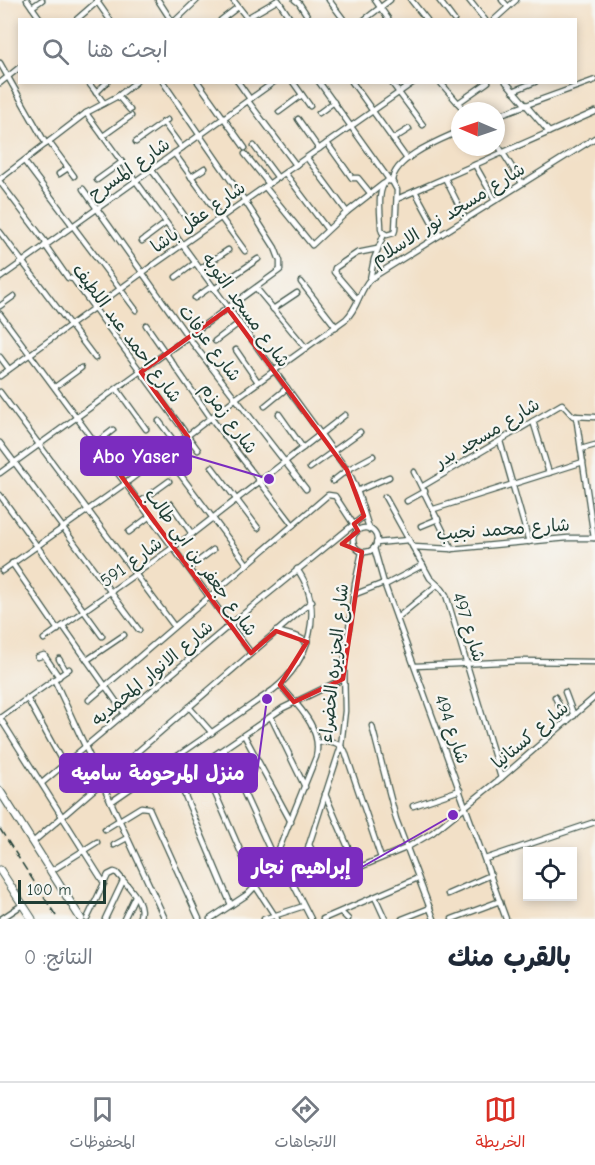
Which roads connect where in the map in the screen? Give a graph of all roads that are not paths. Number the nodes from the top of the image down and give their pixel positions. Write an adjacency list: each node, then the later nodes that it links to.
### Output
1 (27, 0): 16 (street)
2 (42, 0): 16 (street)
3 (98, 0): 22 (street); 23 (street)
4 (158, 0): 24 (street)
5 (197, 0): 25 (street)
6 (233, 0): 17 (street)
7 (329, 0): 31 (street)
8 (375, 0): 19 (street)
9 (390, 0): 19 (street)
10 (411, 0): 34 (street)
11 (439, 0): 35 (street)
12 (469, 0): 36 (street)
13 (502, 0): 18 (street)
14 (516, 0): 18 (street)
15 (295, 1): 20 (street); 30 (street)
16 (32, 7): 21 (street)
17 (238, 7): 26 (street); 27 (street)
18 (508, 7): 37 (street)
19 (380, 8): 32 (street); 33 (street)
20 (284, 9): 28 (street); 29 (street)
21 (40, 18)
22 (78, 18)
23 (109, 18)
24 (170, 18)
25 (178, 18)
26 (224, 18)
27 (246, 18)
28 (249, 18)
29 (290, 18)
30 (309, 18)
31 (342, 18)
32 (367, 18)
33 (388, 18)
34 (425, 18)
35 (452, 18)
36 (483, 18)
37 (496, 18)
38 (0, 63): 40 (street)
39 (18, 69): 40 (street)
40 (8, 77): 42 (street); 89 (street)
41 (595, 80): 69 (street)
42 (0, 83)
43 (89, 84): 60 (street)
44 (105, 84): 60 (street)
45 (133, 84): 63 (street)
46 (164, 84): 84 (street)
47 (199, 84): 77 (street)
48 (239, 84): 64 (street)
49 (270, 84): 64 (street, شارع المسرح)
50 (294, 84): 62 (street)
51 (320, 84): 65 (street)
52 (353, 84): 71 (street)
53 (392, 84): 61 (street)
54 (411, 84): 61 (street, شارع عقل باشا)
55 (442, 84): 66 (street)
56 (485, 84): 67 (street)
57 (509, 84): 59 (street)
58 (531, 84): 59 (street)
59 (513, 91): 69 (street)
60 (96, 93): 68 (street)
61 (399, 93): 71 (street, شارع عقل باشا); 79 (street)
62 (302, 95): 70 (street); 72 (street)
63 (118, 96): 68 (street); 83 (street)
64 (249, 100): 77 (street, شارع المسرح); 102 (street)
65 (334, 102): 74 (street); 80 (street)
66 (457, 102)
67 (459, 102)
68 (104, 103): 73 (street)
69 (525, 105): 75 (street); 82 (street)
70 (310, 106)
71 (372, 111): 80 (street, شارع عقل باشا); 87 (street)
72 (279, 112)
73 (86, 113): 83 (street, شارع مسجد التوبه); 89 (street)
74 (319, 113)
75 (505, 113)
76 (594, 114): 82 (street)
77 (224, 118): 84 (street, شارع المسرح); 119 (street)
78 (298, 119): 93 (street)
79 (423, 125)
80 (351, 126): 90 (street, شارع عقل باشا); 116 (street)
81 (409, 129): 87 (street)
82 (549, 132): 94 (street)
83 (103, 136): 101 (street, شارع مسجد التوبه)
84 (199, 136): 92 (street, شارع المسرح); 125 (street)
85 (451, 136): 99 (street)
86 (595, 138): 117 (street, شارع مسجد نور الاسلام)
87 (393, 140): 99 (street)
88 (136, 142): 92 (street)
89 (47, 143): 100 (street); 104 (street)
90 (327, 143): 93 (street, شارع عقل باشا); 122 (street)
91 (254, 146): 111 (street)
92 (182, 148): 95 (street, شارع المسرح)
93 (319, 149): 98 (street, شارع عقل باشا)
94 (505, 152)
95 (174, 153): 106 (street, شارع المسرح); 110 (street)
96 (496, 156): 103 (street)
97 (505, 156): 117 (street)
98 (307, 158): 102 (street, شارع عقل باشا); 127 (street)
99 (407, 159): 116 (street)
100 (24, 161): 114 (street); 132 (street)
101 (122, 162): 113 (street); 115 (street, شارع مسجد التوبه)
102 (296, 165): 107 (street, شارع عقل باشا)
103 (475, 165): 112 (street); 124 (street)
104 (68, 168): 108 (street); 109 (street)
105 (205, 168): 110 (street)
106 (151, 169): 115 (street, شارع المسرح); 128 (street)
107 (285, 173): 111 (street, شارع عقل باشا); 133 (street)
108 (59, 174)
109 (74, 176)
110 (191, 177): 130 (street)
111 (278, 178): 119 (street, شارع عقل باشا)
112 (445, 178): 121 (street); 129 (street)
113 (97, 180)
114 (0, 181): 138 (street, شارع احمد عبد اللطيف)
115 (135, 181): 126 (street, شارع المسرح); 131 (street, شارع مسجد التوبه)
116 (391, 181): 118 (street); 123 (street)
117 (522, 183): 124 (street, شارع مسجد نور الاسلام)
118 (383, 184): 122 (street); 135 (street)
119 (267, 186): 125 (street, شارع عقل باشا); 133 (street)
120 (83, 189): 126 (street, شارع عرفات)
121 (415, 191): 123 (street); 136 (street)
122 (371, 194): 127 (street)
123 (397, 200): 135 (street)
124 (495, 200): 129 (street, شارع مسجد نور الاسلام)
125 (245, 201): 130 (street, شارع عقل باشا); 153 (street)
126 (96, 208): 132 (street, شارع المسرح); 147 (street, شارع عرفات)
127 (347, 212): 133 (street)
128 (184, 215)
129 (465, 218): 136 (street, شارع مسجد نور الاسلام)
130 (221, 219): 139 (street, شارع عقل باشا); 142 (street)
131 (166, 224): 137 (street); 139 (street, شارع مسجد التوبه)
132 (72, 226): 138 (street, شارع المسرح); 154 (street)
133 (327, 229)
134 (0, 232): 144 (street)
135 (384, 234): 140 (street)
136 (439, 235): 150 (street, شارع مسجد نور الاسلام)
137 (142, 241)
138 (46, 245): 144 (street, شارع المسرح); 160 (street, شارع احمد عبد اللطيف)
139 (182, 246): 145 (street, شارع مسجد التوبه); 147 (street, شارع عقل باشا)
140 (377, 249): 150 (street); 158 (street)
141 (228, 250): 146 (street)
142 (245, 251)
143 (258, 259): 152 (street)
144 (22, 262): 149 (street, شارع المسرح); 167 (street)
145 (195, 263): 146 (street, شارع مسجد التوبه); 148 (street)
146 (200, 269): 152 (street, شارع مسجد التوبه)
147 (142, 273): 154 (street, شارع عقل باشا); 169 (street, شارع عرفات)
148 (176, 277)
149 (0, 278)
150 (370, 279): 158 (street, شارع مسجد نور الاسلام)
151 (301, 282): 168 (street)
152 (213, 288): 157 (street); 161 (street, شارع مسجد التوبه)
153 (256, 288): 161 (street); 162 (street)
154 (120, 289): 160 (street, شارع عقل باشا); 163 (street)
155 (297, 293): 162 (street)
156 (14, 296): 159 (street)
157 (195, 298)
158 (357, 299): 168 (street, شارع مسجد نور الاسلام)
159 (0, 306)
160 (94, 308): 167 (street, شارع عقل باشا); 180 (street, شارع احمد عبد اللطيف)
161 (228, 309): 165 (street, شارع مسجد التوبه); 169 (street)
162 (273, 309): 171 (street)
163 (136, 310)
164 (0, 314): 174 (street, شارع جعفر بن ابى طالب)
165 (239, 323): 170 (street); 179 (street, شارع مسجد التوبه)
166 (146, 325): 173 (street, شارع زمزم)
167 (70, 326): 174 (street, شارع عقل باشا); 176 (street)
168 (336, 327): 171 (street, شارع مسجد نور الاسلام)
169 (188, 337): 173 (street); 187 (street, شارع عرفات)
170 (215, 341)
171 (306, 348): 179 (street, شارع مسجد نور الاسلام)
172 (236, 350): 182 (street)
173 (166, 353): 180 (street); 194 (street, شارع زمزم)
174 (30, 354): 178 (street, شارع عقل باشا); 183 (street, شارع جعفر بن ابى طالب)
175 (0, 357): 178 (street)
176 (94, 358)
177 (81, 368): 183 (street)
178 (9, 369): 181 (street, شارع عقل باشا)
179 (274, 370): 182 (street, شارع مسجد نور الاسلام); 184 (street, شارع مسجد التوبه)
180 (141, 372): 185 (street); 201 (street, شارع احمد عبد اللطيف)
181 (0, 376)
182 (258, 382): 187 (street, شارع مسجد نور الاسلام)
183 (55, 387): 192 (street, شارع جعفر بن ابى طالب)
184 (287, 388): 188 (street); 200 (street, شارع مسجد التوبه)
185 (117, 389): 192 (street); 197 (street)
186 (0, 392): 205 (street)
187 (235, 399): 194 (street, شارع مسجد نور الاسلام); 217 (street, شارع عرفات)
188 (265, 406)
189 (279, 414): 208 (street)
190 (345, 415): 200 (street, شارع 591)
191 (576, 416): 193 (street, شارع مسجد بدر); 196 (street, شارع مسجد بدر); 209 (street)
192 (77, 417): 204 (street, شارع جعفر بن ابى طالب); 205 (street)
193 (595, 417)
194 (212, 418): 201 (street, شارع مسجد نور الاسلام); 228 (street, شارع زمزم)
195 (159, 421): 206 (street)
196 (533, 421): 202 (street, شارع مسجد بدر); 224 (street)
197 (146, 429)
198 (113, 430): 204 (street)
199 (360, 432): 211 (street)
200 (322, 433): 208 (street, شارع 591); 211 (street, شارع مسجد التوبه)
201 (188, 437): 206 (street, شارع مسجد نور الاسلام); 210 (street, شارع احمد عبد اللطيف)
202 (500, 441): 230 (street); 232 (street, شارع مسجد بدر)
203 (0, 442): 215 (street)
204 (96, 443): 218 (street, شارع جعفر بن ابى طالب)
205 (39, 445): 215 (street); 240 (street)
206 (177, 445): 212 (street, شارع مسجد نور الاسلام)
207 (595, 445): 209 (street)
208 (303, 448): 217 (street, شارع 591)
209 (581, 449): 216 (street)
210 (198, 450)
211 (333, 450): 220 (street); 221 (street, شارع مسجد التوبه)
212 (165, 454): 214 (street, شارع مسجد نور الاسلام); 244 (street)
213 (373, 456): 221 (street)
214 (156, 461): 218 (street); 229 (street, شارع مسجد نور الاسلام)
215 (15, 462): 223 (street); 249 (street)
216 (583, 462): 224 (street); 255 (street)
217 (285, 463): 228 (street, شارع 591); 231 (street, شارع عرفات)
218 (112, 465): 229 (street, شارع جعفر بن ابى طالب)
219 (212, 467): 236 (street)
220 (310, 468)
221 (347, 470): 227 (street); 233 (street, شارع مسجد التوبه)
222 (414, 472): 232 (street)
223 (0, 473)
224 (549, 473): 230 (street)
225 (389, 477): 233 (street)
226 (169, 481): 238 (street)
227 (333, 481)
228 (260, 482): 236 (street, شارع 591); 247 (street, شارع زمزم)
229 (126, 483): 238 (street, شارع جعفر بن ابى طالب); 240 (street, شارع مسجد نور الاسلام)
230 (513, 484): 241 (street); 257 (street)
231 (306, 489)
232 (424, 489): 237 (street, شارع مسجد بدر); 241 (street)
233 (357, 491): 243 (street, شارع مسجد التوبه)
234 (0, 495): 259 (street)
235 (385, 497): 256 (street, شارع 497)
236 (237, 500): 244 (street, شارع 591); 250 (street)
237 (407, 501)
238 (140, 502): 242 (street, شارع جعفر بن ابى طالب)
239 (171, 504): 254 (street)
240 (87, 510): 249 (street, شارع مسجد نور الاسلام); 271 (street)
241 (434, 510): 245 (street)
242 (150, 516): 253 (street); 261 (street, شارع جعفر بن ابى طالب)
243 (364, 516): 246 (street, شارع الانوار المحمديه); 251 (street, شارع مسجد التوبه)
244 (213, 518): 254 (street, شارع 591); 266 (street)
245 (438, 519): 248 (street); 262 (street)
246 (354, 524): 247 (street); 252 (street); 269 (street, شارع الانوار المحمديه)
247 (293, 525): 266 (street)
248 (421, 526)
249 (63, 527): 259 (street, شارع مسجد نور الاسلام); 274 (street)
250 (258, 528)
251 (370, 530): 252 (street); 258 (street)
252 (358, 531): 264 (street)
253 (129, 532)
254 (192, 534): 261 (street, شارع 591)
255 (595, 539): 257 (street, شارع محمد نجيب)
256 (409, 540): 258 (street); 260 (street, شارع 497)
257 (530, 542): 262 (street, شارع محمد نجيب)
258 (375, 545): 264 (street); 272 (street, شارع 494)
259 (37, 546): 265 (street, شارع مسجد نور الاسلام); 278 (street)
260 (413, 547): 262 (street, شارع محمد نجيب); 267 (street, شارع 497)
261 (174, 548): 268 (street, شارع جعفر بن ابى طالب); 271 (street, شارع 591)
262 (452, 549)
263 (213, 550): 268 (street)
264 (362, 552): 275 (street, شارع الجزيره الخضراء)
265 (12, 563): 270 (street, شارع مسجد نور الاسلام); 283 (street)
266 (247, 564): 276 (street)
267 (423, 565): 272 (street); 273 (street, شارع 497)
268 (189, 568): 276 (street, شارع جعفر بن ابى طالب)
269 (297, 569): 277 (street); 280 (street, شارع الانوار المحمديه)
270 (2, 571)
271 (136, 575): 274 (street, شارع 591); 282 (street)
272 (385, 584): 275 (street); 279 (street, شارع 494)
273 (437, 585): 279 (street); 295 (street, شارع 497)
274 (111, 592): 278 (street, شارع 591); 284 (street)
275 (353, 595): 298 (street, شارع الجزيره الخضراء)
276 (210, 596): 280 (street, شارع جعفر بن ابى طالب); 282 (street)
277 (312, 601): 285 (street); 289 (street)
278 (84, 611): 281 (street, شارع 591); 287 (street)
279 (397, 618): 296 (street, شارع 494)
280 (231, 624): 290 (street, شارع جعفر بن ابى طالب); 308 (street, شارع الانوار المحمديه)
281 (63, 626): 283 (street, شارع 591); 293 (street)
282 (174, 626): 300 (street)
283 (58, 630): 288 (street, شارع 591)
284 (139, 630)
285 (276, 631): 289 (street); 290 (street)
286 (123, 634): 293 (street)
287 (102, 636)
288 (44, 639)
289 (307, 642): 299 (street)
290 (251, 653): 307 (street)
291 (38, 657): 297 (street)
292 (58, 659): 297 (street)
293 (87, 660): 300 (street)
294 (595, 662): 295 (street)
295 (467, 664): 296 (street); 322 (street, شارع 497)
296 (416, 666): 328 (street, شارع 494)
297 (56, 678): 304 (street); 318 (street)
298 (343, 679): 306 (street); 317 (street, شارع الجزيره الخضراء)
299 (280, 685): 306 (street); 314 (street)
300 (105, 686): 305 (street); 308 (street)
301 (565, 692): 309 (street)
302 (555, 697): 312 (street)
303 (595, 697): 309 (street, شارع كستانيا)
304 (27, 698): 311 (street); 321 (street)
305 (89, 700)
306 (294, 702): 310 (street); 316 (street)
307 (189, 707): 314 (street); 324 (street)
308 (125, 714): 318 (street, شارع الانوار المحمديه)
309 (574, 716): 312 (street, شارع كستانيا)
310 (271, 717): 315 (street); 327 (street)
311 (0, 718): 325 (street)
312 (567, 722): 322 (street, شارع كستانيا)
313 (372, 726): 344 (street)
314 (212, 734): 331 (street)
315 (244, 735): 319 (street); 336 (street)
316 (318, 743): 317 (street); 327 (street)
317 (341, 746): 330 (street, شارع الجزيره الخضراء); 347 (street)
318 (86, 748): 321 (street, شارع الانوار المحمديه); 324 (street)
319 (224, 749): 320 (street); 349 (street)
320 (202, 763): 323 (street); 359 (street)
321 (64, 765): 325 (street, شارع الانوار المحمديه)
322 (501, 778): 333 (street, شارع كستانيا)
323 (178, 779): 326 (street); 365 (street)
324 (102, 782): 331 (street); 334 (street)
325 (42, 783): 334 (street)
326 (169, 786)
327 (305, 787): 336 (street)
328 (460, 790): 332 (street); 333 (street, شارع 494)
329 (0, 791): 340 (street)
330 (325, 794): 343 (street, شارع الجزيره الخضراء); 350 (street)
331 (111, 802): 335 (street)
332 (413, 806)
333 (465, 806): 344 (street, شارع كستانيا); 348 (street, شارع 494)
334 (63, 815): 340 (street); 345 (street)
335 (119, 821): 338 (street); 339 (street); 378 (street)
336 (291, 822): 346 (street)
337 (595, 822): 348 (street)
338 (105, 830)
339 (127, 838): 342 (street); 377 (street)
340 (33, 842): 352 (street)
341 (97, 842): 345 (street)
342 (114, 845)
343 (309, 845): 350 (street, شارع كستانيا); 353 (street, شارع الجزيره الخضراء)
344 (406, 848): 347 (street, شارع كستانيا); 355 (street)
345 (84, 850): 352 (street); 358 (street)
346 (278, 854): 349 (street); 353 (street)
347 (381, 858): 350 (street, شارع كستانيا)
348 (484, 859): 354 (street, شارع 494)
349 (276, 861): 359 (street)
350 (357, 868)
351 (0, 870): 356 (street)
352 (51, 871): 372 (street)
353 (289, 874): 366 (street)
354 (490, 875): 360 (street); 363 (street, شارع 494)
355 (418, 878): 362 (street); 367 (street)
356 (2, 880): 364 (street)
357 (123, 881): 358 (street); 361 (street); 374 (street)
358 (104, 883): 373 (street)
359 (256, 887): 365 (street); 369 (street)
360 (448, 894)
361 (135, 896): 375 (street); 376 (street)
362 (375, 897): 368 (street); 384 (street)
363 (500, 901): 387 (street); 388 (street, شارع 494)
364 (22, 905): 370 (street); 371 (street)
365 (231, 905): 379 (street)
366 (304, 906): 369 (street); 381 (street)
367 (430, 908): 385 (street); 386 (street)
368 (341, 912): 382 (street); 383 (street)
369 (275, 917): 380 (street)
370 (0, 919)
371 (32, 919)
372 (81, 919)
373 (87, 919)
374 (105, 919)
375 (124, 919)
376 (139, 919)
377 (165, 919)
378 (199, 919)
379 (210, 919)
380 (264, 919)
381 (311, 919)
382 (323, 919)
383 (348, 919)
384 (384, 919)
385 (402, 919)
386 (434, 919)
387 (452, 919)
388 (506, 919)

